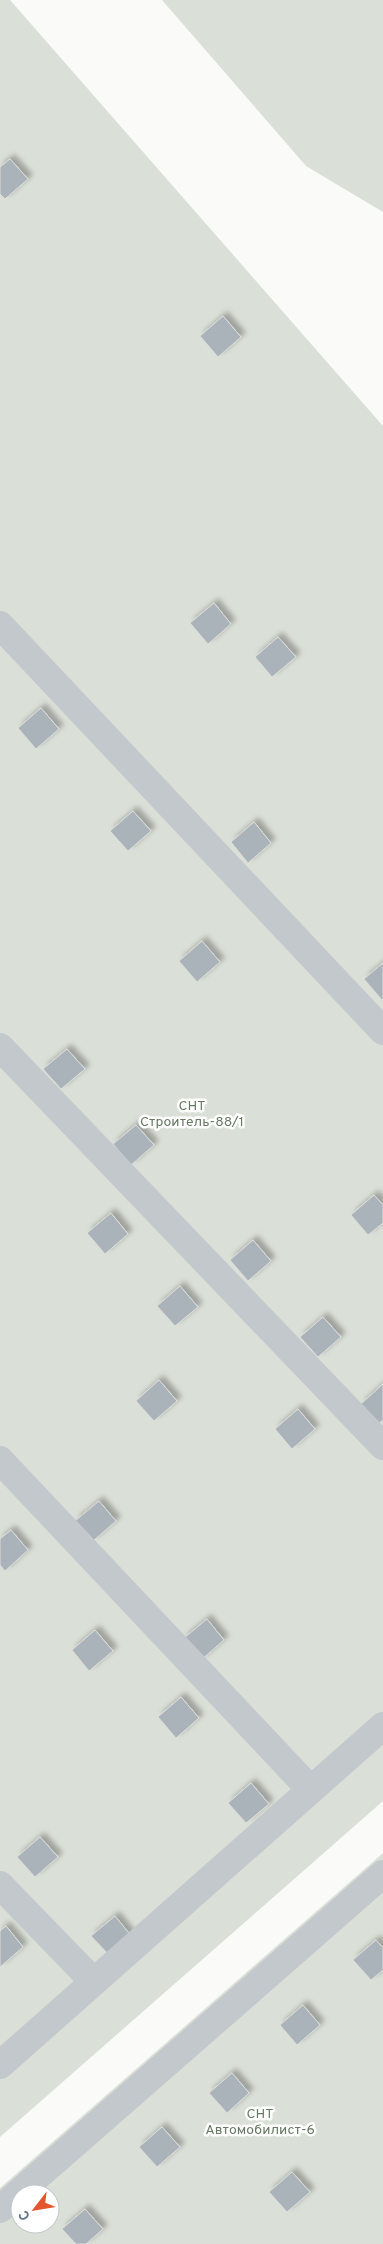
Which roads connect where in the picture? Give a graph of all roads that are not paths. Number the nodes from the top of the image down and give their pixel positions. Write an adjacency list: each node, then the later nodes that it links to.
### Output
1 (0, 625): 2 (lane)
2 (383, 1032)
3 (0, 1047): 4 (lane)
4 (383, 1446)
5 (0, 1460): 7 (lane)
6 (383, 1726): 7 (lane)
7 (311, 1790): 10 (lane)
8 (383, 1874): 12 (lane)
9 (0, 1885): 10 (lane)
10 (94, 1982): 11 (lane)
11 (0, 2064)
12 (0, 2209)

